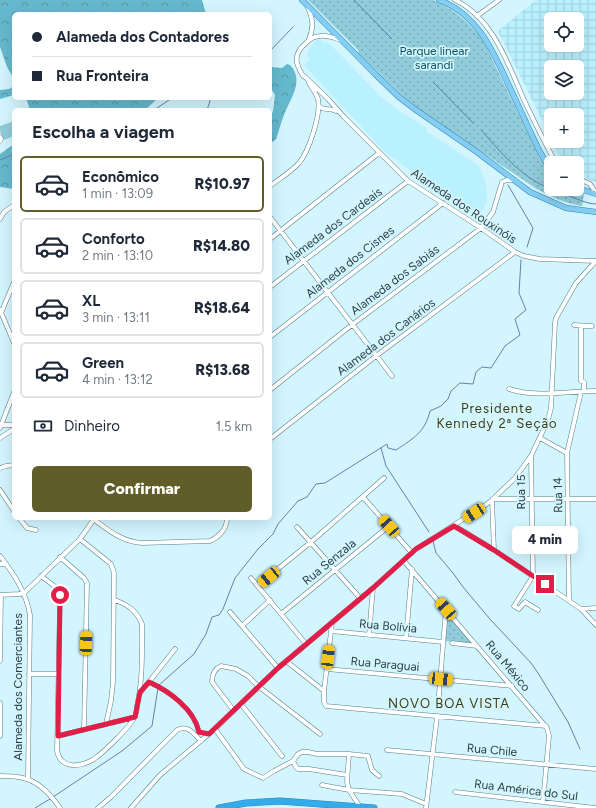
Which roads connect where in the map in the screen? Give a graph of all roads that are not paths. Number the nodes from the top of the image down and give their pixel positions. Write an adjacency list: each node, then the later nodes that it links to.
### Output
1 (302, 0): 5 (main road)
2 (439, 0): 19 (main road)
3 (455, 0): 6 (street)
4 (499, 0): 6 (street)
5 (308, 5): 7 (main road); 8 (street, Alameda dos Rouxinóis)
6 (477, 16): 18 (street)
7 (341, 40): 8 (street); 20 (main road)
8 (308, 41): 9 (street, Alameda dos Rouxinóis)
9 (303, 75): 10 (street, Alameda dos Rouxinóis); 11 (street, Alameda dos Rouxinóis)
10 (328, 99): 11 (street); 12 (street); 14 (street, Alameda dos Rouxinóis)
11 (318, 104): 12 (street); 13 (street)
12 (325, 109): 13 (street); 14 (street, Alameda dos Rouxinóis)
13 (318, 118): 23 (street)
14 (344, 118): 17 (street, Alameda dos Rouxinóis)
15 (0, 137): 16 (street)
16 (0, 141)
17 (379, 153): 21 (street, Alameda dos Rouxinóis); 32 (street)
18 (552, 156)
19 (544, 159)
20 (515, 180): 28 (main road); 31 (street, Alameda dos Sabiás)
21 (408, 181): 26 (street, Alameda dos Rouxinóis); 35 (street, Alameda dos Cardeais)
22 (584, 181): 25 (street)
23 (272, 184)
24 (584, 190): 25 (main road)
25 (596, 193)
26 (443, 203): 31 (street, Alameda dos Rouxinóis); 39 (street, Alameda dos Cisnes)
27 (12, 206): 29 (street)
28 (596, 212)
29 (0, 219)
30 (272, 220): 32 (street)
31 (481, 228): 34 (street, Alameda dos Rouxinóis); 41 (street, Alameda dos Sabiás)
32 (280, 231): 33 (street); 35 (street)
33 (272, 237)
34 (515, 252): 36 (street, Alameda dos Rouxinóis); 47 (street, Alameda dos Canários)
35 (304, 260): 37 (street, Alameda dos Cardeais); 39 (street)
36 (596, 261): 53 (street)
37 (272, 285)
38 (12, 286): 40 (street)
39 (327, 293): 41 (street); 45 (street, Alameda dos Cisnes)
40 (1, 311): 46 (street)
41 (353, 324): 47 (street); 49 (street, Alameda dos Sabiás)
42 (574, 325): 43 (street)
43 (580, 326): 44 (street); 51 (street)
44 (592, 326)
45 (272, 335)
46 (12, 338)
47 (376, 356): 48 (street); 58 (street, Alameda dos Canários)
48 (392, 376)
49 (272, 388)
50 (509, 389): 53 (street)
51 (582, 391): 52 (street); 53 (street); 61 (street, Rua 14)
52 (596, 391)
53 (552, 393): 60 (street)
54 (12, 397): 56 (street)
55 (12, 425): 56 (street)
56 (0, 426)
57 (12, 430): 59 (street)
58 (272, 437)
59 (0, 438)
60 (540, 438): 61 (street); 62 (street)
61 (567, 453): 73 (street, Rua 14)
62 (531, 456): 70 (street); 72 (street, Rua 15)
63 (0, 464): 65 (street)
64 (12, 465): 65 (street)
65 (6, 466): 66 (street)
66 (0, 468)
67 (384, 478): 69 (street)
68 (0, 490): 74 (street)
69 (363, 497): 79 (street); 84 (street)
70 (493, 499): 72 (street); 80 (street); 85 (street)
71 (596, 499): 73 (street)
72 (531, 500): 73 (street); 95 (street, Rua 15)
73 (568, 500): 104 (street, Rua 14)
74 (12, 507)
75 (21, 520): 82 (street)
76 (92, 520): 83 (street)
77 (96, 520): 78 (street)
78 (227, 520)
79 (389, 526): 86 (street); 93 (street, Rua Senzala)
80 (454, 526): 85 (street); 86 (street)
81 (297, 527): 84 (street)
82 (36, 530)
83 (80, 539): 88 (street); 102 (street)
84 (311, 542): 93 (street); 97 (street)
85 (494, 550): 95 (street)
86 (412, 553): 89 (street)
87 (0, 556): 91 (street, Alameda dos Comerciantes)
88 (60, 557): 94 (street); 142 (street)
89 (404, 561): 92 (street, Rua México); 98 (street)
90 (0, 564): 91 (street)
91 (6, 564): 99 (street, Alameda dos Comerciantes)
92 (412, 569): 106 (street, Rua México); 116 (street)
93 (335, 570): 101 (street); 110 (street, Rua Senzala)
94 (41, 576): 99 (street); 127 (street)
95 (533, 576): 104 (street); 108 (street)
96 (251, 578): 97 (street)
97 (258, 585): 103 (street)
98 (373, 588): 101 (street); 115 (street)
99 (24, 593): 100 (street); 126 (street, Alameda dos Comerciantes)
100 (0, 595): 122 (street)
101 (360, 598): 111 (street)
102 (115, 600): 133 (street); 140 (street)
103 (270, 600): 110 (street); 113 (street)
104 (569, 600): 107 (street)
105 (596, 608): 107 (street)
106 (446, 609): 117 (street); 120 (street, Rua México)
107 (581, 609): 112 (street)
108 (538, 610)
109 (230, 612): 113 (street)
110 (281, 614): 119 (street)
111 (332, 623): 114 (street); 119 (street)
112 (596, 625)
113 (242, 626): 124 (street)
114 (331, 631): 115 (street, Rua Bolívia); 125 (street)
115 (369, 635): 116 (street, Rua Bolívia)
116 (406, 638): 117 (street, Rua Bolívia)
117 (443, 642): 128 (street)
118 (452, 643): 120 (street)
119 (306, 644): 123 (street)
120 (478, 646): 131 (street, Rua México)
121 (175, 649): 129 (street)
122 (0, 661)
123 (286, 661): 124 (street); 132 (street)
124 (278, 668): 130 (street)
125 (327, 669): 128 (street, Rua Paraguai); 132 (street)
126 (29, 674): 127 (street); 161 (street, Alameda dos Comerciantes)
127 (58, 674): 149 (street)
128 (441, 679): 131 (street, Rua Paraguai); 136 (street)
129 (149, 682): 133 (street); 145 (street)
130 (258, 686): 135 (street); 137 (street); 147 (street)
131 (512, 686): 141 (street, Rua México)
132 (324, 691): 139 (street)
133 (140, 692): 138 (street)
134 (0, 703): 148 (street)
135 (241, 704): 137 (street); 154 (street)
136 (438, 706)
137 (234, 711): 143 (street)
138 (135, 717): 140 (street); 149 (street)
139 (437, 717): 141 (street); 153 (street)
140 (106, 724): 142 (street)
141 (546, 726): 156 (street)
142 (84, 730): 149 (street)
143 (215, 730): 146 (street); 155 (street)
144 (193, 732): 145 (street); 150 (street); 169 (street)
145 (199, 732): 146 (street)
146 (209, 734): 150 (street)
147 (320, 734)
148 (0, 736)
149 (58, 736)
150 (201, 741): 170 (street)
151 (387, 750): 153 (street, Rua Chile)
152 (349, 754): 155 (street); 158 (street); 160 (street)
153 (433, 754): 156 (street, Rua Chile); 166 (street)
154 (282, 756)
155 (292, 761): 158 (street)
156 (546, 765): 157 (street, Rua Chile); 165 (street)
157 (596, 769)
158 (347, 775): 163 (street)
159 (0, 776): 161 (street)
160 (379, 776)
161 (28, 779): 168 (street)
162 (322, 786): 163 (street)
163 (349, 790): 166 (street); 167 (street)
164 (455, 792): 165 (street, Rua América do Sul)
165 (543, 802): 173 (street, Rua América do Sul)
166 (426, 806)
167 (360, 807): 171 (highway); 172 (highway)
168 (60, 808)
169 (98, 808)
170 (131, 808)
171 (220, 808)
172 (374, 808)
173 (595, 808)

